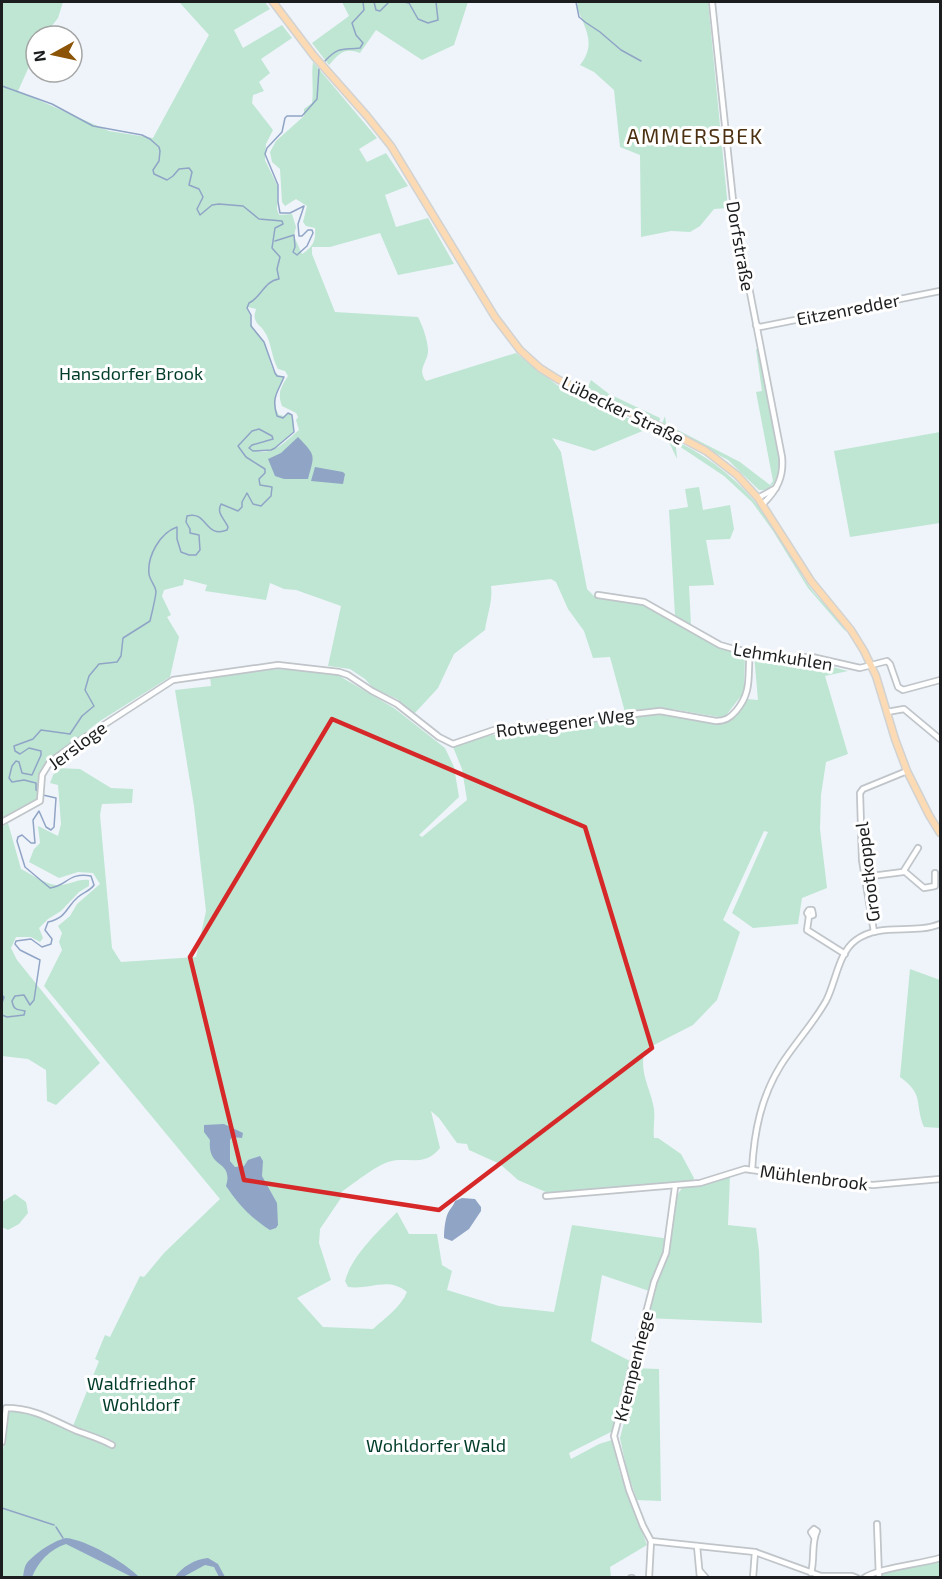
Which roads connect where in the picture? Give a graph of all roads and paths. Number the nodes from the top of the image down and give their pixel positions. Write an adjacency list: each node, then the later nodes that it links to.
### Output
1 (273, 2): 5 (main road, Lübecker Straße)
2 (712, 2): 4 (street, Dorfstraße)
3 (940, 291): 4 (street, Eitzenredder)
4 (756, 326): 5 (street, Dorfstraße)
5 (760, 501): 8 (main road, Lübecker Straße)
6 (598, 595): 7 (street, Lehmkuhlen)
7 (750, 652): 8 (street, Lehmkuhlen); 9 (street, Rotwegener Weg)
8 (872, 665): 10 (street); 11 (main road, Lübecker Straße)
9 (173, 680): 14 (street, Jersloge)
10 (940, 680)
11 (887, 712): 12 (street); 13 (main road, Lübecker Straße)
12 (940, 739)
13 (907, 771): 15 (main road, Lübecker Straße); 19 (street, Grootkoppel)
14 (2, 822)
15 (940, 833)
16 (918, 848): 17 (street)
17 (904, 871): 18 (street); 19 (street)
18 (935, 873)
19 (864, 877): 22 (street, Grootkoppel)
20 (809, 916): 23 (street)
21 (940, 924): 22 (street)
22 (874, 932): 23 (street)
23 (845, 954): 24 (street)
24 (752, 1170): 25 (street, Mühlenbrook); 26 (street, Mühlenbrook)
25 (940, 1179)
26 (675, 1187): 27 (street, Mühlenbrook); 32 (street, Krempenhege)
27 (546, 1196)
28 (2, 1443): 29 (street)
29 (111, 1445)
30 (877, 1524): 38 (street)
31 (814, 1537): 37 (street)
32 (651, 1541): 33 (street); 39 (street, Krempenhege)
33 (697, 1546): 34 (street); 36 (street)
34 (754, 1552): 37 (street); 42 (street)
35 (940, 1557): 38 (street)
36 (700, 1570): 40 (street); 41 (street)
37 (811, 1573): 43 (street)
38 (879, 1574): 44 (street)
39 (648, 1577)
40 (700, 1578)
41 (706, 1578)
42 (753, 1578)
43 (857, 1578)
44 (864, 1578)

